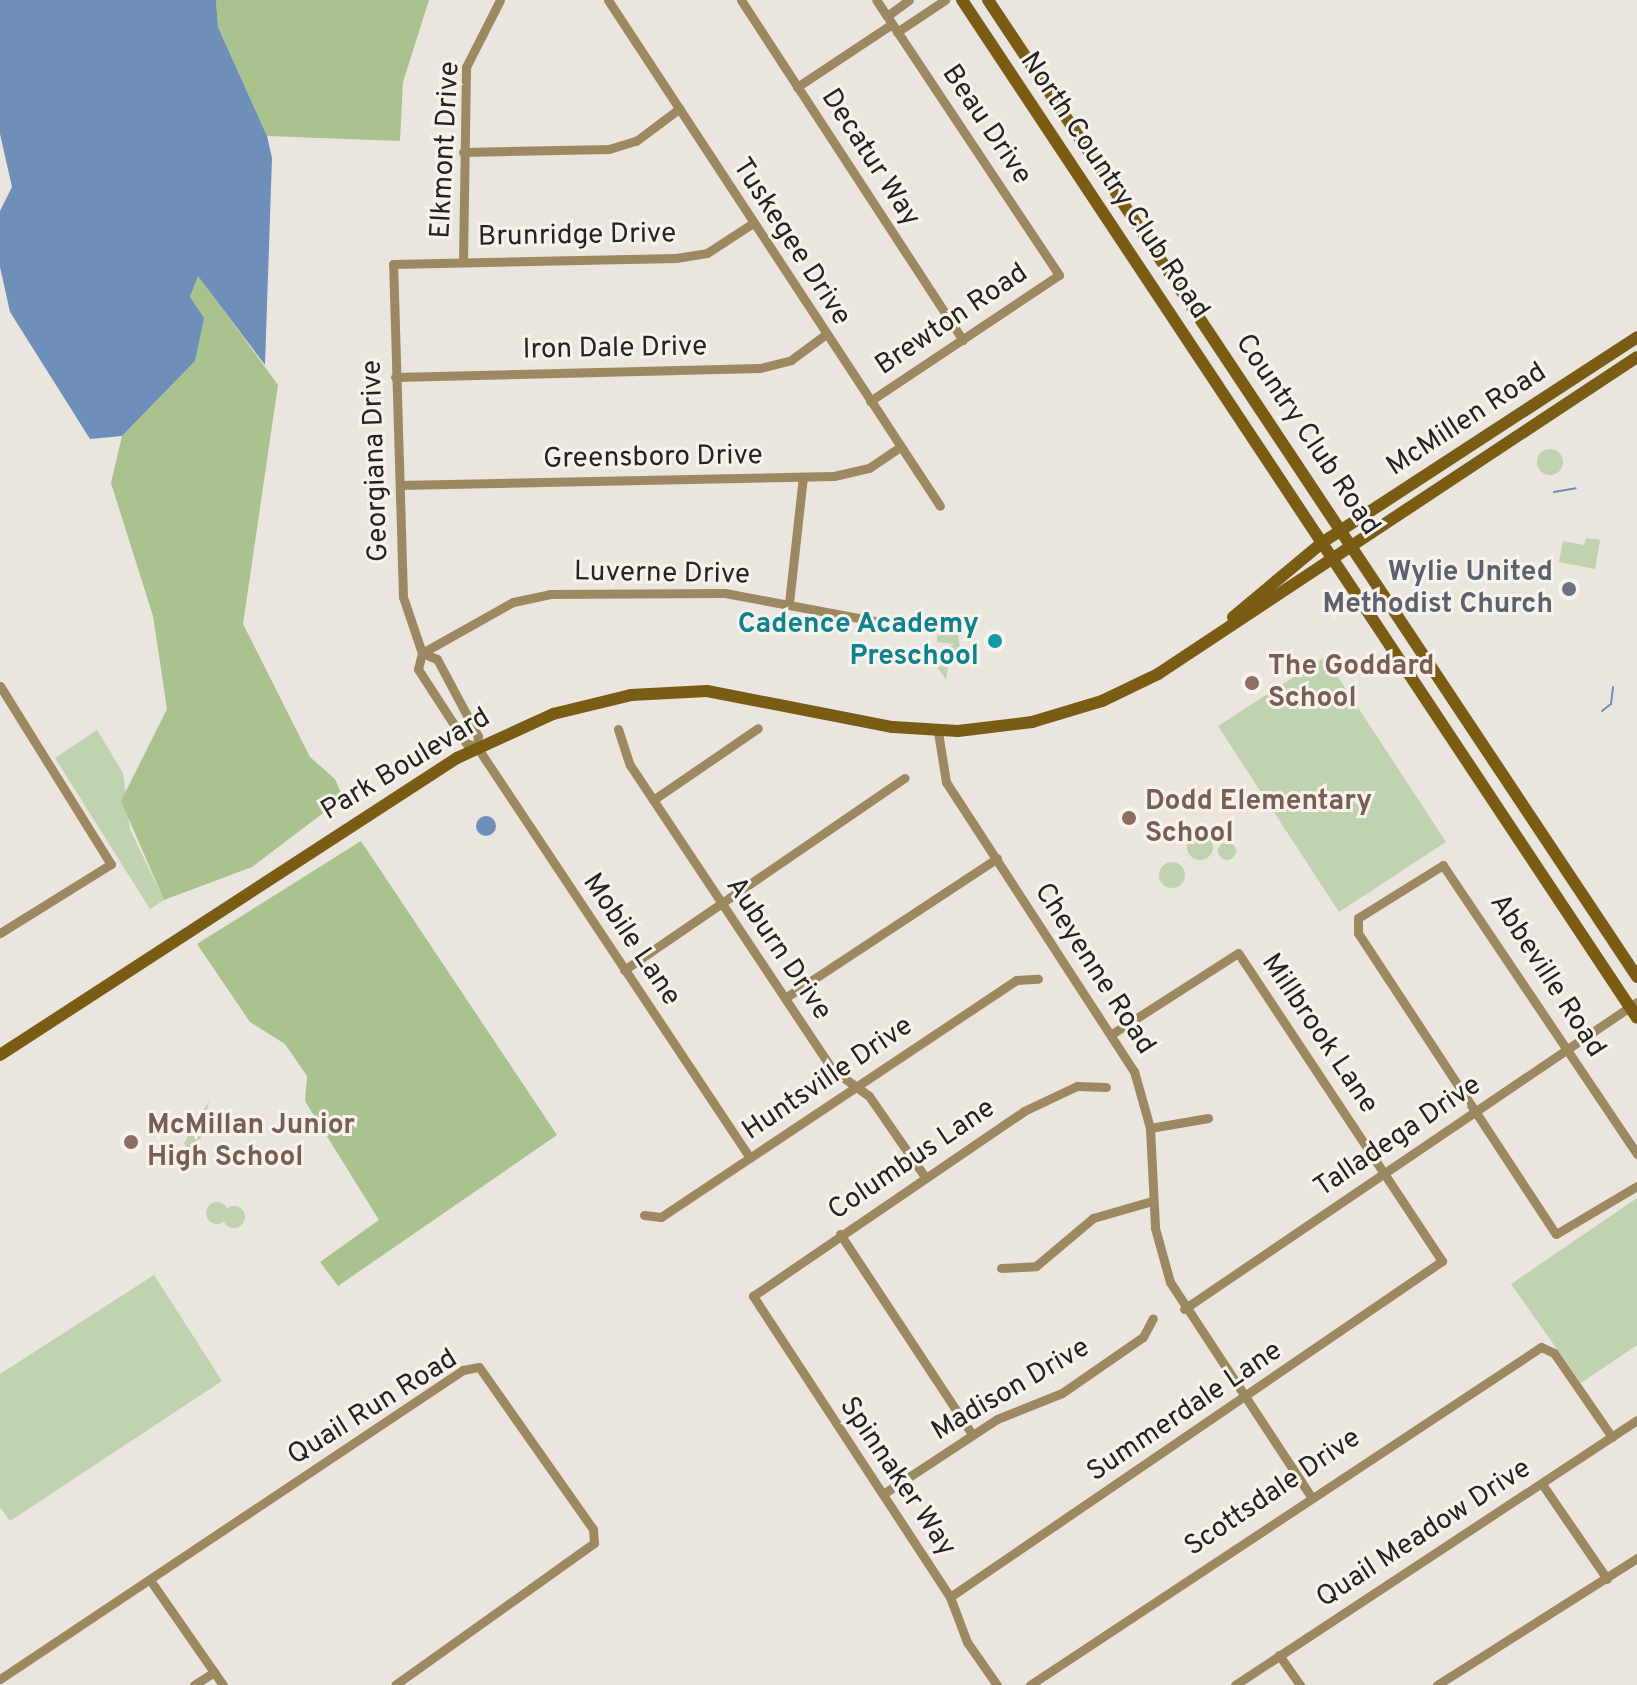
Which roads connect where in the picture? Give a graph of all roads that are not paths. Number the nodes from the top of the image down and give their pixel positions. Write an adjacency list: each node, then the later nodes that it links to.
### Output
1 (500, 0): 14 (street, Elkmont Drive)
2 (608, 0): 11 (street, Tuskegee Drive)
3 (741, 0): 10 (street, Decatur Way)
4 (876, 0): 9 (street, Beau Drive)
5 (909, 0): 9 (street)
6 (945, 0): 9 (street)
7 (962, 0): 13 (main road, North Country Club Road)
8 (988, 0): 12 (main road, Country Club Road)
9 (892, 24): 10 (street); 18 (street, Beau Drive)
10 (797, 87): 21 (street, Decatur Way)
11 (679, 109): 14 (street); 15 (street, Tuskegee Drive)
12 (1077, 132): 13 (main road); 29 (main road, Country Club Road)
13 (1058, 144): 30 (main road, North Country Club Road)
14 (463, 152): 16 (street, Elkmont Drive)
15 (753, 223): 16 (street, Brunridge Drive); 19 (street, Tuskegee Drive)
16 (463, 261): 17 (street, Brunridge Drive)
17 (393, 264): 23 (street, Georgiana Drive)
18 (1059, 275): 21 (street, Brewton Road)
19 (826, 334): 23 (street, Iron Dale Drive); 24 (street, Tuskegee Drive)
20 (1637, 337): 29 (main road, McMillen Road)
21 (963, 340): 24 (street, Brewton Road)
22 (1637, 357): 31 (main road, McMillen Road)
23 (395, 377): 27 (street, Georgiana Drive)
24 (870, 401): 25 (street, Tuskegee Drive)
25 (900, 447): 26 (street, Greensboro Drive); 28 (street, Tuskegee Drive)
26 (803, 477): 27 (street, Greensboro Drive); 33 (street)
27 (400, 485): 36 (street, Georgiana Drive)
28 (940, 506)
29 (1341, 530): 30 (main road, McMillen Road); 31 (main road, Country Club Road)
30 (1323, 542): 32 (main road, North Country Club Road); 35 (main road, Park Boulevard)
31 (1352, 546): 32 (main road, Park Boulevard); 41 (main road, Country Club Road)
32 (1333, 558): 35 (main road, Park Boulevard); 42 (main road, Country Club Road)
33 (789, 603): 34 (street, Luverne Drive); 36 (street, Luverne Drive)
34 (912, 628)
35 (1208, 641): 40 (main road, Park Boulevard)
36 (422, 653): 43 (street, Georgiana Drive); 43 (street, Georgiana Drive)
37 (0, 686): 49 (street)
38 (758, 728): 45 (street)
39 (618, 729): 45 (street, Auburn Drive)
40 (938, 732): 43 (main road, Park Boulevard); 46 (street, Cheyenne Road)
41 (1474, 732): 42 (main road); 51 (main road, Country Club Road)
42 (1457, 743): 54 (main road, Country Club Road)
43 (477, 747): 50 (street, Mobile Lane); 57 (main road, Park Boulevard)
44 (904, 778): 47 (street)
45 (653, 800): 47 (street, Auburn Drive)
46 (997, 858): 53 (street); 55 (street, Cheyenne Road)
47 (722, 904): 50 (street); 53 (street, Auburn Drive)
48 (0, 917): 49 (street)
49 (4, 931)
50 (624, 970): 64 (street, Mobile Lane)
51 (1637, 977)
52 (1038, 979): 58 (street, Huntsville Drive)
53 (785, 998): 58 (street, Auburn Drive)
54 (1635, 1009): 56 (street, Talladega Drive)
55 (1112, 1034): 62 (street, Cheyenne Road); 65 (street, Millbrook Lane)
56 (1568, 1048): 60 (street, Talladega Drive); 60 (street, Abbeville Road); 63 (street, Abbeville Road)
57 (0, 1055)
58 (857, 1087): 64 (street, Huntsville Drive); 66 (street, Auburn Drive)
59 (1106, 1087): 66 (street, Columbus Lane)
60 (1475, 1111): 65 (street, Talladega Drive); 67 (street)
61 (1208, 1118): 62 (street)
62 (1150, 1128): 68 (street, Cheyenne Road)
63 (1637, 1154)
64 (750, 1158): 69 (street, Huntsville Drive)
65 (1385, 1173): 71 (street, Millbrook Lane); 74 (street, Talladega Drive)
66 (925, 1177): 70 (street, Columbus Lane)
67 (1637, 1186)
68 (1152, 1201): 72 (street); 74 (street, Cheyenne Road)
69 (644, 1215)
70 (840, 1234): 73 (street, Columbus Lane); 78 (street)
71 (1442, 1261): 76 (street, Summerdale Lane)
72 (1001, 1268)
73 (753, 1296): 81 (street, Spinnaker Way)
74 (1184, 1309): 76 (street, Cheyenne Road)
75 (1153, 1318): 78 (street, Madison Drive)
76 (1244, 1399): 82 (street, Cheyenne Road); 86 (street, Summerdale Lane)
77 (1637, 1420): 79 (street, Quail Meadow Drive)
78 (972, 1434): 81 (street, Madison Drive)
79 (1612, 1437): 80 (street, Quail Meadow Drive); 82 (street, Scottsdale Drive)
80 (1542, 1484): 84 (street); 87 (street, Quail Meadow Drive)
81 (883, 1494): 86 (street, Spinnaker Way)
82 (1309, 1494): 94 (street, Scottsdale Drive)
83 (1637, 1558): 84 (street)
84 (1607, 1579): 97 (street)
85 (150, 1580): 88 (street); 89 (street, Quail Run Road); 92 (street, Quail Run Road)
86 (950, 1597): 93 (street, Spinnaker Way)
87 (1279, 1655): 95 (street, Quail Meadow Drive); 96 (street)
88 (214, 1672): 90 (street); 91 (street)
89 (0, 1679)
90 (194, 1685)
91 (223, 1685)
92 (395, 1685)
93 (997, 1685)
94 (1030, 1685)
95 (1235, 1685)
96 (1300, 1685)
97 (1437, 1685)

